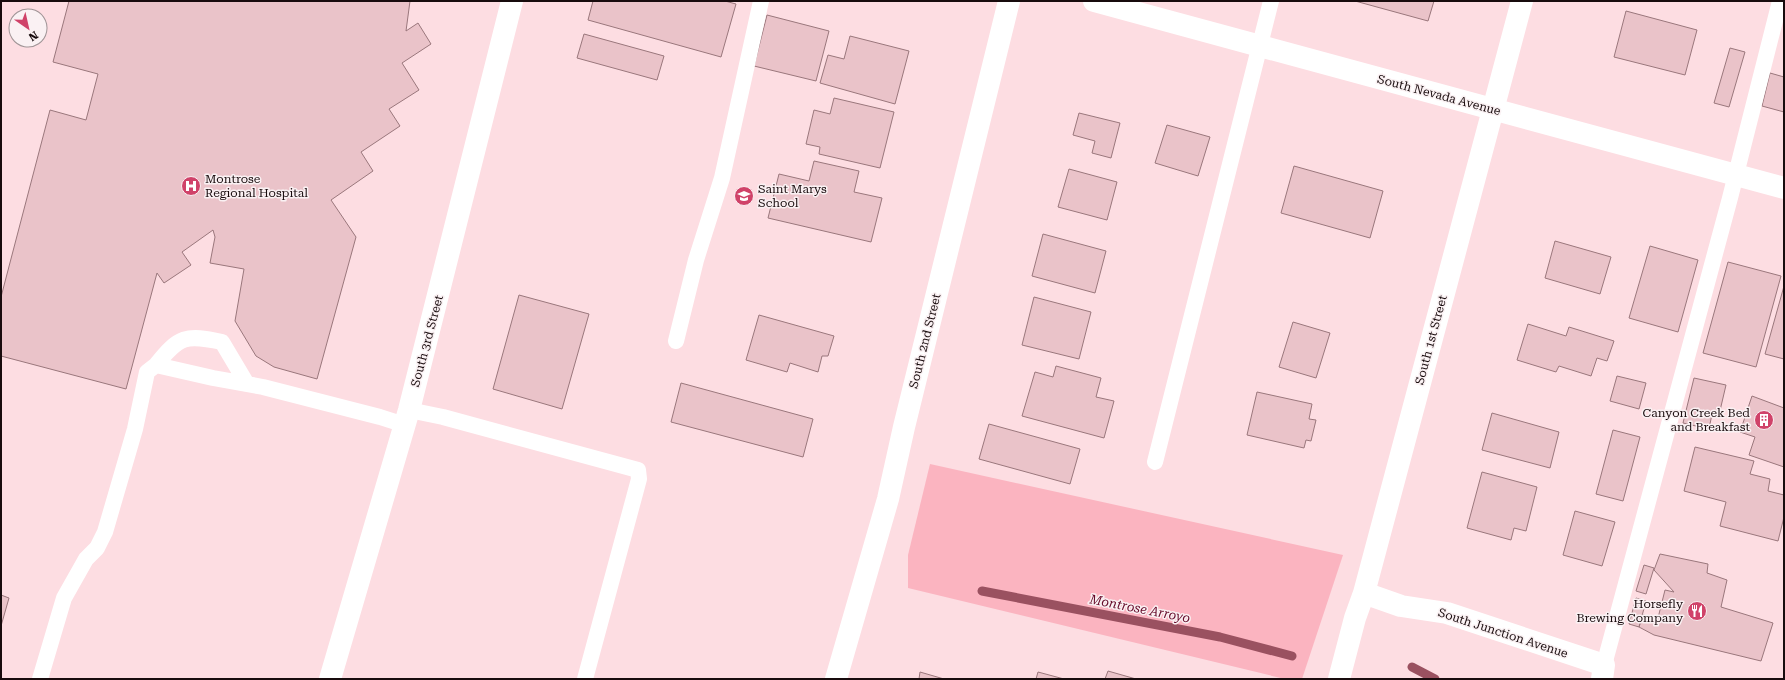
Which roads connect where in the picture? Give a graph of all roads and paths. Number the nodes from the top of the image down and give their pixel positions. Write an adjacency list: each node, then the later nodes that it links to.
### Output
1 (512, 1): 15 (street, South 3rd Street)
2 (761, 1): 12 (lane)
3 (1009, 1): 22 (street, South 2nd Street)
4 (1094, 1): 8 (street, South Nevada Avenue)
5 (1271, 1): 8 (lane)
6 (1522, 1): 9 (street, South 1st Street)
7 (1780, 1): 10 (lane)
8 (1259, 46): 9 (street, South Nevada Avenue); 16 (lane)
9 (1492, 110): 10 (street, South Nevada Avenue); 17 (street, South 1st Street)
10 (1736, 174): 11 (street, South Nevada Avenue); 18 (lane)
11 (1784, 188)
12 (676, 341)
13 (156, 365): 14 (lane); 14 (lane); 19 (lane)
14 (247, 384): 15 (lane)
15 (407, 418): 20 (street, South 3rd Street); 21 (lane)
16 (1155, 462)
17 (1364, 592): 18 (street, South Junction Avenue); 23 (street, South 1st Street)
18 (1603, 672)
19 (40, 679)
20 (330, 679)
21 (585, 679)
22 (836, 679)
23 (1339, 679)

